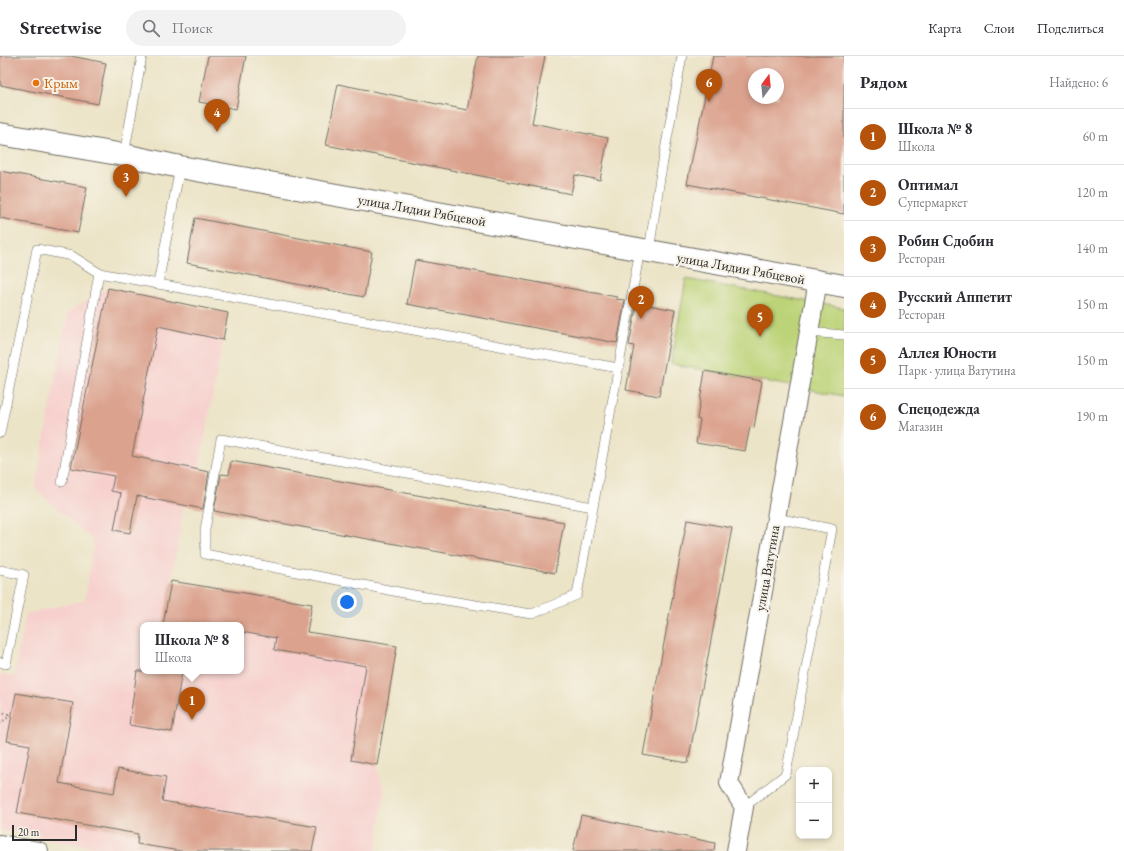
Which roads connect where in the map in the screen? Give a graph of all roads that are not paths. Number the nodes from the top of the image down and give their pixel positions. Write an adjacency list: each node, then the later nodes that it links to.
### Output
1 (142, 56): 4 (lane)
2 (682, 56): 6 (lane)
3 (0, 134): 4 (street, улица Лидии Рябцевой)
4 (124, 155): 5 (street, улица Лидии Рябцевой)
5 (180, 167): 6 (street, улица Лидии Рябцевой); 9 (lane)
6 (645, 250): 8 (street, улица Лидии Рябцевой); 13 (lane)
7 (99, 273): 9 (lane); 14 (lane); 15 (lane)
8 (818, 281): 10 (street, улица Лидии Рябцевой); 11 (street, улица Ватутина)
9 (158, 284): 13 (lane)
10 (844, 286)
11 (808, 332): 12 (lane); 17 (street, улица Ватутина)
12 (844, 335)
13 (618, 368): 16 (lane)
14 (0, 433)
15 (62, 482)
16 (593, 507): 16 (lane)
17 (776, 518): 20 (street, улица Ватутина); 20 (lane)
18 (0, 570): 19 (lane)
19 (0, 662)
20 (744, 807): 23 (street)
21 (0, 844): 22 (street)
22 (39, 851)
23 (736, 851)

